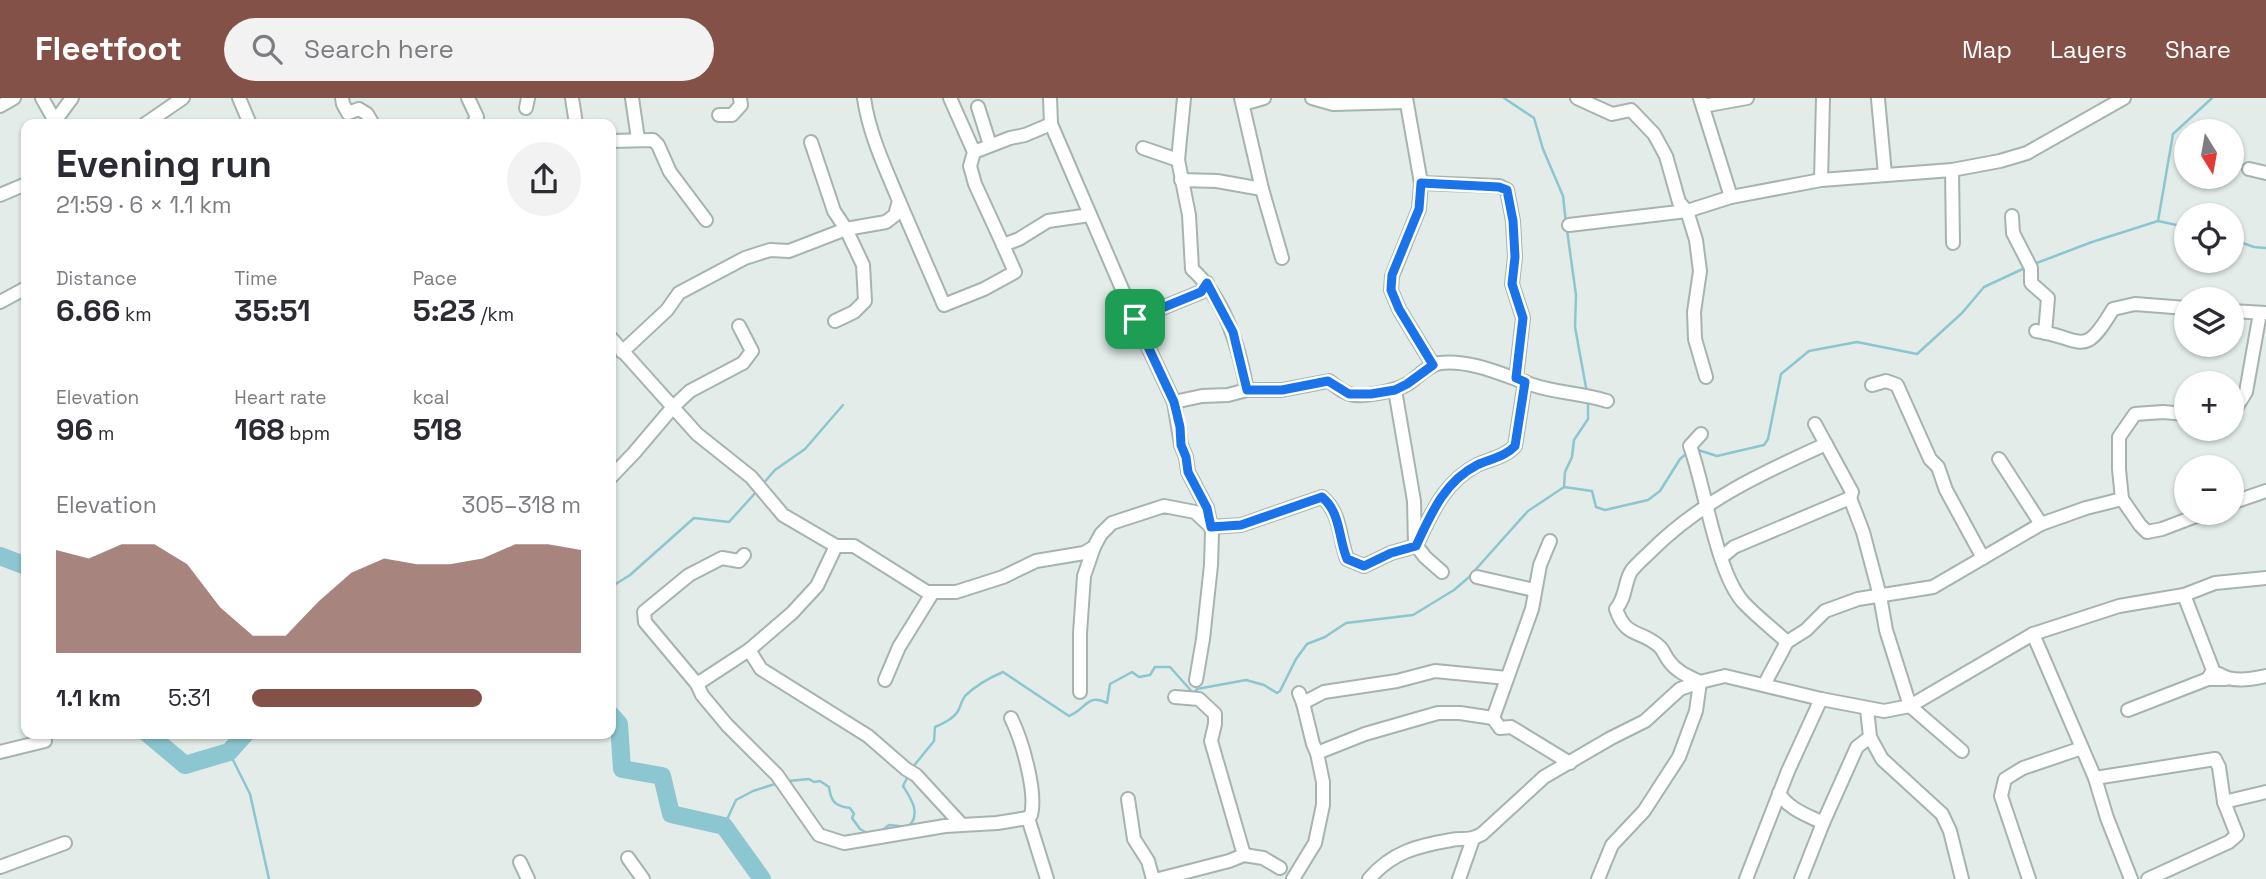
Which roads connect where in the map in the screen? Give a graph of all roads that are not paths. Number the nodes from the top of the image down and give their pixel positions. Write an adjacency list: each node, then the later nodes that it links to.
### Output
1 (14, 98): 26 (street)
2 (42, 98): 29 (street)
3 (72, 98): 30 (street)
4 (239, 98): 32 (street)
5 (342, 98): 33 (street)
6 (468, 98): 34 (street)
7 (572, 98): 35 (street)
8 (632, 98): 37 (street)
9 (740, 98): 28 (street)
10 (864, 98): 55 (street)
11 (950, 98): 42 (street)
12 (1050, 98): 36 (street)
13 (1184, 98): 43 (street)
14 (1264, 98): 23 (street)
15 (1312, 98): 22 (street)
16 (1577, 98): 56 (street)
17 (1746, 98): 25 (street)
18 (1823, 98): 49 (street)
19 (2124, 98): 24 (street)
20 (180, 99): 31 (street)
21 (1878, 99): 47 (street)
22 (1406, 100): 50 (street)
23 (1242, 101): 52 (street)
24 (2110, 101): 45 (street)
25 (1701, 102): 54 (street)
26 (0, 106)
27 (978, 107): 40 (street)
28 (719, 116)
29 (54, 119)
30 (58, 119)
31 (152, 119)
32 (248, 119)
33 (370, 119)
34 (476, 119)
35 (575, 119)
36 (1051, 124): 40 (street); 57 (street)
37 (638, 139): 38 (street); 59 (street)
38 (616, 141)
39 (811, 142): 61 (street)
40 (990, 145): 42 (street)
41 (1143, 148): 43 (street)
42 (974, 152): 63 (street)
43 (1178, 160): 48 (street)
44 (2249, 169): 46 (street)
45 (1952, 170): 47 (street); 62 (street)
46 (2266, 173)
47 (1885, 174): 49 (street)
48 (1181, 180): 52 (street); 65 (street)
49 (1821, 180): 54 (street)
50 (1421, 183): 76 (street); 78 (street)
51 (21, 186): 53 (street)
52 (1262, 189): 64 (street)
53 (0, 195)
54 (1731, 197): 56 (street)
55 (899, 201): 61 (street); 63 (street)
56 (1687, 211): 60 (street); 77 (street)
57 (1090, 215): 63 (street); 71 (street)
58 (2012, 216): 68 (street)
59 (706, 220)
60 (1569, 225)
61 (846, 229): 72 (street); 75 (street)
62 (1953, 243)
63 (1003, 245)
64 (1282, 258)
65 (1207, 283): 71 (street); 80 (street)
66 (21, 294): 67 (street)
67 (0, 302)
68 (2174, 307)
69 (2244, 312): 70 (street)
70 (2263, 313): 82 (street)
71 (1135, 319): 84 (street)
72 (835, 321)
73 (739, 326): 85 (street)
74 (616, 344): 75 (street)
75 (622, 352): 85 (street)
76 (1433, 365): 78 (street); 81 (street)
77 (1706, 377)
78 (1520, 380): 83 (street); 102 (street)
79 (1871, 386): 106 (street)
80 (1247, 390): 81 (street); 84 (street)
81 (1395, 390): 102 (street)
82 (2244, 396)
83 (1607, 401)
84 (1174, 402): 99 (street)
85 (673, 407): 91 (street); 101 (street)
86 (2174, 413): 94 (street)
87 (1815, 424): 89 (street)
88 (1701, 434): 96 (street)
89 (1826, 444): 93 (street); 96 (street)
90 (1999, 459): 97 (street)
91 (616, 472)
92 (2266, 491): 95 (street)
93 (1850, 498): 105 (street); 113 (street)
94 (2122, 499): 97 (street); 98 (street)
95 (2244, 499)
96 (1707, 504): 105 (street); 122 (street)
97 (2041, 524): 106 (street)
98 (2174, 524)
99 (1211, 527): 102 (street); 103 (street); 121 (street)
100 (1550, 541): 110 (street)
101 (836, 546): 111 (street); 116 (street)
102 (1416, 546): 107 (street)
103 (1094, 547): 111 (street); 125 (street)
104 (744, 555): 123 (street)
105 (1721, 557): 115 (street)
106 (1983, 558): 113 (street)
107 (1443, 572)
108 (1477, 578): 110 (street)
109 (2266, 578): 112 (street)
110 (1534, 590): 119 (street)
111 (933, 592): 120 (street)
112 (2184, 595): 114 (street); 117 (street)
113 (1880, 596): 115 (street); 128 (street)
114 (2033, 634): 128 (street); 135 (street)
115 (1787, 642): 124 (street)
116 (749, 650): 123 (street); 147 (street)
117 (2211, 675): 118 (street); 130 (street)
118 (2266, 676)
119 (1507, 678): 132 (street); 138 (street)
120 (885, 680)
121 (1196, 680)
122 (1700, 682): 124 (street); 139 (street); 165 (street)
123 (697, 684): 147 (street)
124 (1764, 685): 127 (street)
125 (1080, 692)
126 (1175, 697): 150 (street)
127 (1821, 699): 129 (street); 142 (street)
128 (1910, 706): 129 (street); 136 (street)
129 (1867, 709): 133 (street)
130 (2128, 710)
131 (1012, 718): 145 (street)
132 (1493, 718): 138 (street); 139 (street)
133 (1870, 737): 146 (street); 168 (street)
134 (46, 741): 137 (street)
135 (2082, 748): 140 (street); 169 (street)
136 (1962, 751)
137 (0, 752)
138 (1317, 753): 162 (street)
139 (1570, 763): 148 (street)
140 (2095, 778): 144 (street); 170 (street)
141 (2266, 792): 144 (street)
142 (1779, 793): 146 (street); 166 (street)
143 (1128, 799): 160 (street)
144 (2224, 802): 171 (street)
145 (1028, 818): 147 (street); 159 (street)
146 (1823, 823): 167 (street)
147 (962, 825)
148 (1473, 839): 163 (street); 164 (street)
149 (65, 843): 153 (street)
150 (1244, 855): 154 (street); 155 (street)
151 (628, 858): 158 (street)
152 (520, 862): 157 (street)
153 (0, 867): 156 (street)
154 (1277, 874): 162 (street)
155 (1177, 876): 161 (street)
156 (4, 879)
157 (528, 879)
158 (643, 879)
159 (1047, 879)
160 (1153, 879)
161 (1159, 879)
162 (1293, 879)
163 (1368, 879)
164 (1459, 879)
165 (1598, 879)
166 (1746, 879)
167 (1801, 879)
168 (1962, 879)
169 (2029, 879)
170 (2131, 879)
171 (2148, 879)

